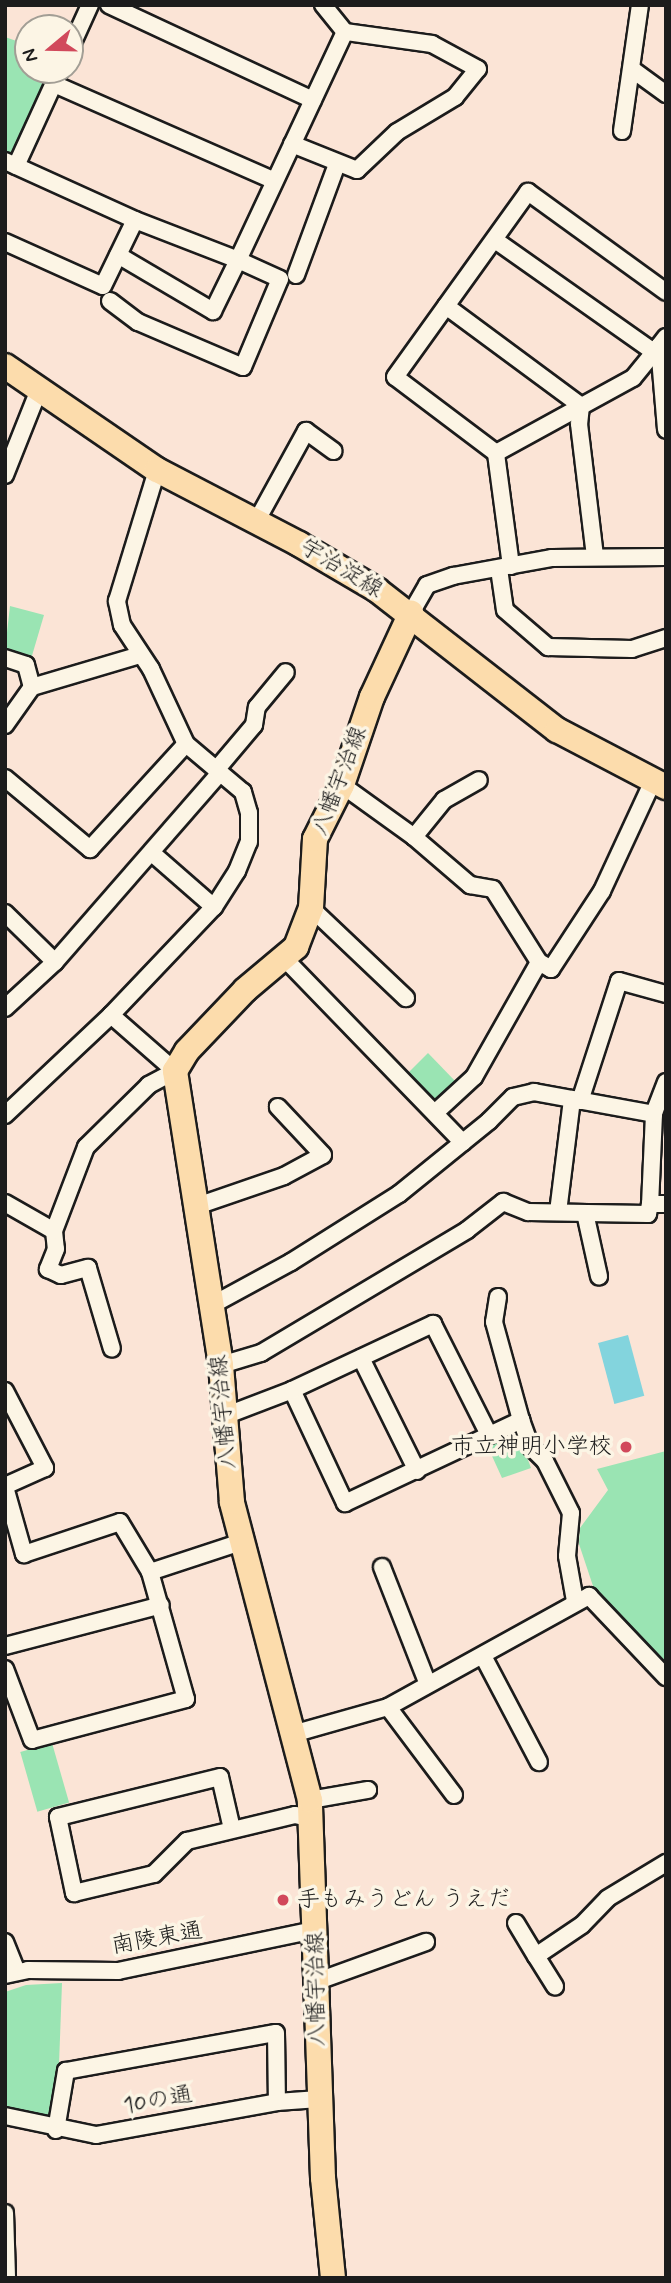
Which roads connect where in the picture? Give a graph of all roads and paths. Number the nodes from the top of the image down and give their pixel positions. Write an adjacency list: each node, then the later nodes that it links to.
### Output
1 (109, 5): 9 (street)
2 (323, 5): 4 (street)
3 (640, 5): 5 (street)
4 (345, 32): 9 (street); 13 (street)
5 (633, 70): 8 (street); 10 (street)
6 (53, 84): 12 (street)
7 (72, 84): 14 (street)
8 (666, 94)
9 (313, 100): 11 (street)
10 (622, 131)
11 (292, 144): 13 (street); 14 (street)
12 (11, 164): 15 (street)
13 (337, 164): 20 (street)
14 (275, 181): 19 (street)
15 (135, 220): 18 (street); 19 (street)
16 (495, 240): 21 (street); 23 (street); 24 (street)
17 (5, 242): 18 (street)
18 (118, 255): 19 (street)
19 (238, 260): 22 (street)
20 (296, 275)
21 (666, 292)
22 (110, 301)
23 (446, 306): 27 (street); 30 (street)
24 (660, 345): 27 (street); 28 (street)
25 (5, 366): 26 (main road, 宇治淀線)
26 (40, 387): 31 (main road, 宇治淀線); 32 (street)
27 (581, 406): 30 (street); 34 (street)
28 (666, 430)
29 (334, 451): 33 (street)
30 (496, 453): 36 (street)
31 (157, 470): 33 (main road, 宇治淀線); 39 (street)
32 (5, 475)
33 (256, 522): 37 (main road, 宇治淀線)
34 (595, 556): 35 (street); 36 (street)
35 (666, 557)
36 (505, 568): 37 (street); 38 (street)
37 (411, 613): 48 (main road, 宇治淀線); 49 (main road, 八幡宇治線)
38 (666, 638)
39 (140, 655): 42 (street); 44 (street)
40 (5, 658): 42 (street)
41 (286, 672): 45 (street)
42 (32, 687): 43 (street)
43 (5, 725)
44 (186, 744): 45 (street); 46 (street)
45 (218, 772): 51 (street); 52 (street)
46 (5, 778)
47 (479, 780): 50 (street)
48 (659, 784): 57 (street)
49 (342, 785): 50 (street); 53 (main road, 八幡宇治線)
50 (414, 837): 57 (street)
51 (152, 853): 52 (street); 56 (street)
52 (214, 907): 61 (street)
53 (311, 908): 55 (main road, 八幡宇治線); 59 (street)
54 (5, 913): 56 (street)
55 (284, 958): 62 (main road, 八幡宇治線); 66 (street)
56 (55, 962): 60 (street)
57 (539, 962): 66 (street)
58 (666, 994): 64 (street)
59 (406, 998)
60 (5, 1008)
61 (111, 1015): 62 (street); 67 (street)
62 (175, 1070): 72 (main road, 八幡宇治線); 75 (street)
63 (666, 1082): 68 (street)
64 (576, 1100): 68 (street); 69 (street); 73 (street)
65 (278, 1107): 72 (street)
66 (437, 1111): 69 (street)
67 (5, 1115)
68 (654, 1115): 71 (street)
69 (463, 1143): 78 (street)
70 (5, 1203): 75 (street)
71 (658, 1204): 74 (street)
72 (194, 1207): 78 (main road, 八幡宇治線)
73 (558, 1212): 74 (street); 81 (street)
74 (586, 1213): 76 (street)
75 (54, 1231): 79 (street)
76 (592, 1267)
77 (498, 1297): 85 (street)
78 (212, 1305): 81 (main road, 八幡宇治線)
79 (111, 1349)
80 (361, 1358): 82 (street); 86 (street); 87 (street)
81 (221, 1365): 84 (main road, 八幡宇治線)
82 (292, 1390): 84 (street); 87 (street)
83 (5, 1391): 88 (street)
84 (227, 1415): 89 (main road, 八幡宇治線)
85 (521, 1420): 86 (street); 92 (street)
86 (489, 1435): 87 (street)
87 (417, 1471)
88 (5, 1487): 91 (street)
89 (241, 1542): 91 (street); 100 (main road, 八幡宇治線)
90 (382, 1567): 98 (street)
91 (150, 1572): 93 (street)
92 (575, 1601): 95 (street); 97 (street)
93 (161, 1605): 94 (street); 96 (street)
94 (5, 1646)
95 (483, 1656): 98 (street); 101 (street)
96 (5, 1669)
97 (666, 1677)
98 (427, 1682): 99 (street)
99 (388, 1706): 100 (street); 103 (street)
100 (296, 1733): 104 (main road, 八幡宇治線)
101 (539, 1762)
102 (368, 1790): 104 (street)
103 (454, 1795)
104 (311, 1810): 105 (street); 108 (main road, 八幡宇治線)
105 (232, 1829): 105 (street)
106 (666, 1863): 111 (street)
107 (516, 1923): 111 (street)
108 (315, 1930): 112 (street, 南陵東通); 113 (main road, 八幡宇治線)
109 (5, 1941): 112 (street)
110 (426, 1942): 113 (street)
111 (536, 1956): 114 (street)
112 (11, 1974)
113 (318, 1981): 115 (main road, 八幡宇治線)
114 (555, 1986)
115 (319, 2099): 116 (street, 10の通); 121 (main road, 八幡宇治線)
116 (277, 2102): 118 (street, 10の通); 118 (street)
117 (5, 2116): 118 (street, 10の通)
118 (56, 2130)
119 (5, 2213): 120 (street)
120 (8, 2278)
121 (333, 2278)

